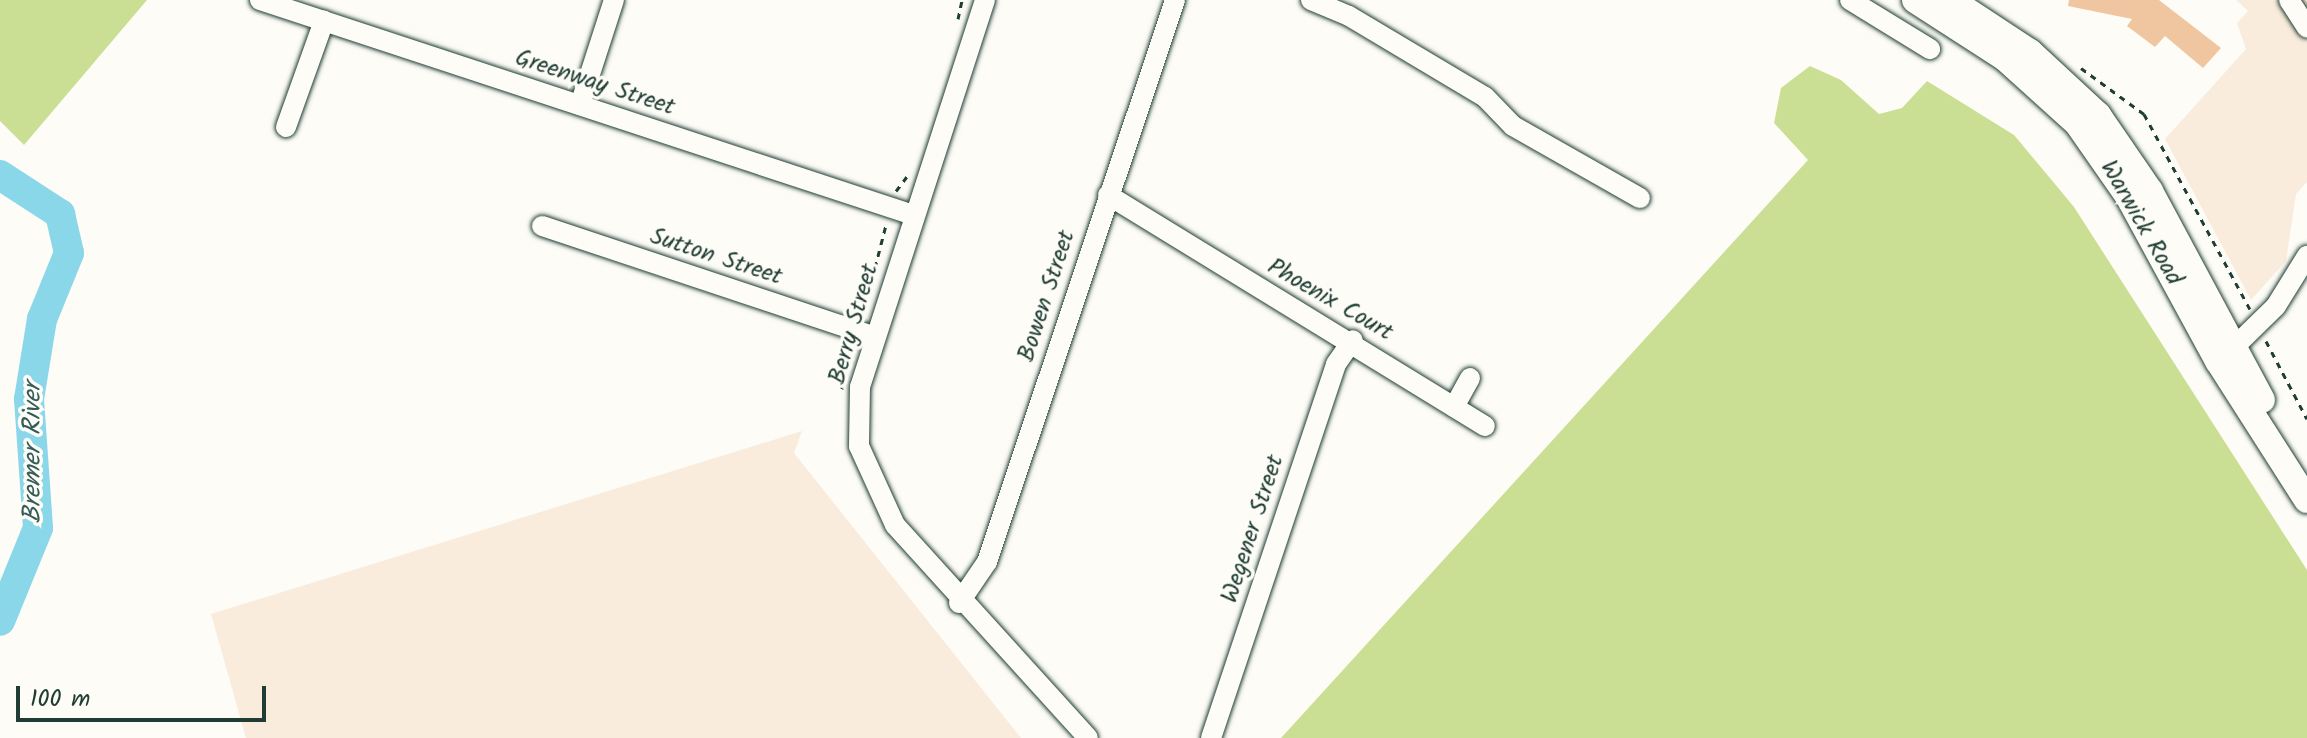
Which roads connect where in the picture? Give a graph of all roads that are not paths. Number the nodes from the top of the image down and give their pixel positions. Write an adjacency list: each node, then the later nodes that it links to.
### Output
1 (260, 0): 10 (street, Greenway Street)
2 (614, 0): 13 (street)
3 (985, 0): 17 (street, Berry Street)
4 (1175, 0): 15 (street, Bowen Street)
5 (1311, 0): 16 (street)
6 (1850, 0): 12 (street)
7 (1915, 0): 22 (main road, Warwick Road)
8 (1951, 0): 22 (main road, Warwick Road)
9 (2289, 0): 11 (street)
10 (324, 21): 13 (street, Greenway Street); 14 (street)
11 (2307, 28)
12 (1930, 49)
13 (580, 105): 17 (street, Greenway Street)
14 (286, 127)
15 (1108, 195): 21 (street, Phoenix Court); 28 (street, Bowen Street)
16 (1640, 198)
17 (913, 215): 20 (street, Berry Street)
18 (542, 226): 20 (street, Sutton Street)
19 (2307, 256): 22 (street)
20 (875, 337): 28 (street, Berry Street)
21 (1353, 340): 24 (street, Phoenix Court); 30 (street, Wegener Street)
22 (2226, 355): 26 (main road, Warwick Road); 27 (main road, Warwick Road)
23 (1470, 378): 24 (street)
24 (1454, 407): 25 (street, Phoenix Court)
25 (1485, 426)
26 (2307, 473)
27 (2307, 500)
28 (959, 603): 29 (street, Berry Street)
29 (1088, 738)
30 (1211, 738)

